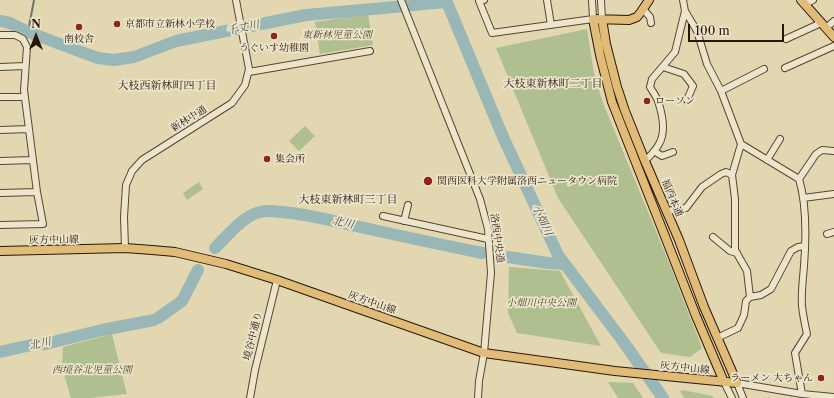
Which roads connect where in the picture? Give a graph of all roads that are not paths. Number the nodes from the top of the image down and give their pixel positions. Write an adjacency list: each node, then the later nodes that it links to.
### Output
1 (236, 0): 29 (street, 新林中通)
2 (401, 0): 59 (street, 洛西中央通)
3 (484, 0): 17 (street)
4 (547, 0): 17 (street)
5 (592, 0): 13 (street, 福西本通)
6 (601, 0): 14 (street, 福西本通)
7 (649, 0): 11 (main road)
8 (683, 0): 12 (street)
9 (813, 0): 10 (street)
10 (803, 2): 18 (main road)
11 (643, 9): 14 (main road); 16 (street)
12 (685, 11): 26 (street); 30 (street)
13 (593, 18): 14 (main road); 17 (street); 68 (main road, 福西本通)
14 (602, 19): 44 (main road, 福西本通)
15 (834, 21): 18 (street)
16 (651, 23)
17 (551, 25)
18 (824, 25): 20 (main road); 21 (street)
19 (0, 35): 24 (street)
20 (834, 37)
21 (786, 39)
22 (834, 46): 27 (street)
23 (370, 51): 29 (street)
24 (25, 66): 25 (street); 32 (street)
25 (0, 67)
26 (663, 67): 33 (street); 38 (street)
27 (785, 68)
28 (764, 69): 30 (street)
29 (248, 72): 61 (street, 新林中通)
30 (721, 91): 37 (street)
31 (0, 97): 32 (street)
32 (24, 97): 34 (street)
33 (687, 100)
34 (29, 129): 35 (street); 41 (street)
35 (0, 130)
36 (780, 139): 42 (street)
37 (741, 144): 42 (street); 45 (street)
38 (654, 151): 40 (street); 44 (street)
39 (834, 151): 46 (street)
40 (673, 152)
41 (33, 160): 43 (street); 47 (street)
42 (767, 160): 46 (street)
43 (0, 161)
44 (645, 161): 52 (main road, 福西本通)
45 (732, 175): 52 (street); 63 (street)
46 (799, 180): 50 (street)
47 (37, 192): 48 (street); 55 (street)
48 (0, 193)
49 (834, 194): 50 (street)
50 (803, 198): 60 (street)
51 (408, 205): 54 (street)
52 (667, 211): 66 (main road, 福西本通)
53 (383, 216): 54 (street)
54 (404, 221): 59 (street)
55 (0, 225)
56 (834, 232): 57 (street)
57 (827, 234)
58 (713, 237): 63 (street)
59 (488, 239): 67 (street, 洛西中央通)
60 (805, 246): 65 (street); 70 (street)
61 (125, 248): 62 (main road, 灰方中山線); 64 (main road, 灰方中山線)
62 (0, 251)
63 (737, 253): 65 (street)
64 (277, 280): 67 (main road, 灰方中山線); 72 (street, 境谷中通り)
65 (750, 297): 66 (street)
66 (717, 338): 69 (main road, 福西本通)
67 (484, 353): 68 (main road, 灰方中山線); 73 (street, 洛西中央通)
68 (724, 382): 69 (main road, 灰方中山線); 74 (street, 福西本通)
69 (737, 383): 70 (street); 75 (street, 福西本通)
70 (802, 394): 71 (street)
71 (834, 397)
72 (250, 398)
73 (478, 398)
74 (732, 398)
75 (744, 398)

